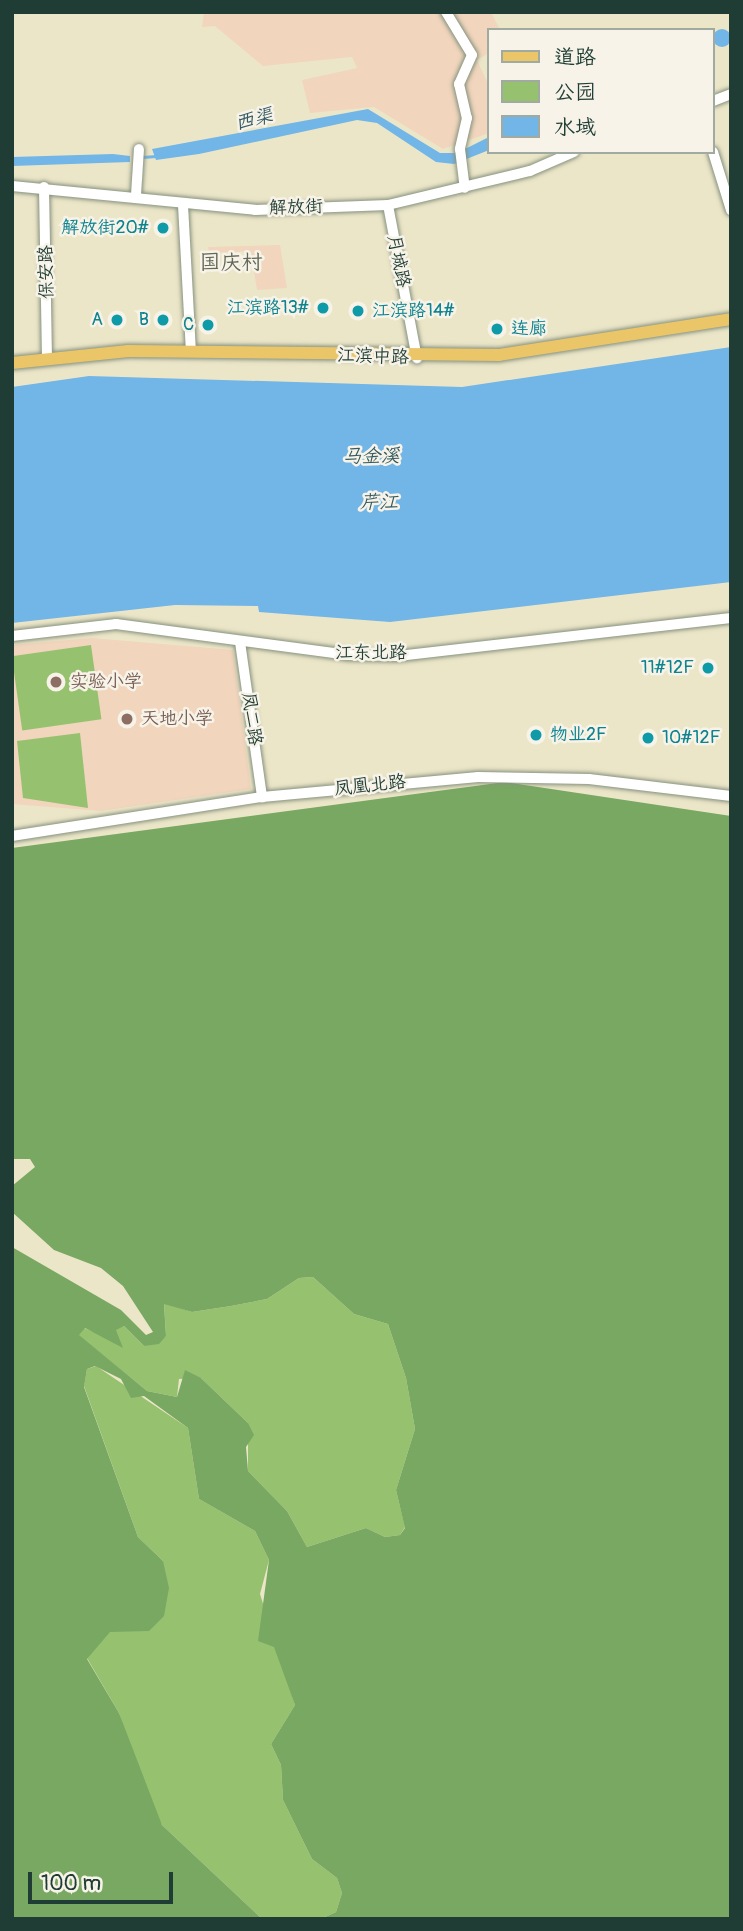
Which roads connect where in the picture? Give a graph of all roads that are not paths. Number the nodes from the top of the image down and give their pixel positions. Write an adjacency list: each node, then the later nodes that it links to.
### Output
1 (446, 12): 7 (street)
2 (139, 149): 8 (street)
3 (568, 154): 7 (street, 解放街)
4 (714, 154): 11 (street)
5 (12, 187): 6 (street, 解放街)
6 (44, 187): 8 (street, 解放街); 14 (street, 保安路)
7 (465, 188): 10 (street, 解放街)
8 (136, 195): 9 (street, 解放街)
9 (183, 205): 10 (street, 解放街); 13 (street)
10 (388, 205): 15 (street, 月城路)
11 (731, 210)
12 (731, 319): 15 (main road, 江滨中路)
13 (191, 351): 14 (main road, 江滨中路); 15 (main road, 江滨中路)
14 (47, 358): 16 (main road, 江滨中路)
15 (417, 358)
16 (12, 363)
17 (731, 618): 19 (street, 江东北路)
18 (12, 636): 19 (street, 江东北路)
19 (240, 642): 21 (street, 凤二路)
20 (731, 796): 21 (street, 凤凰北路)
21 (262, 797): 22 (street, 凤凰北路)
22 (12, 836)

